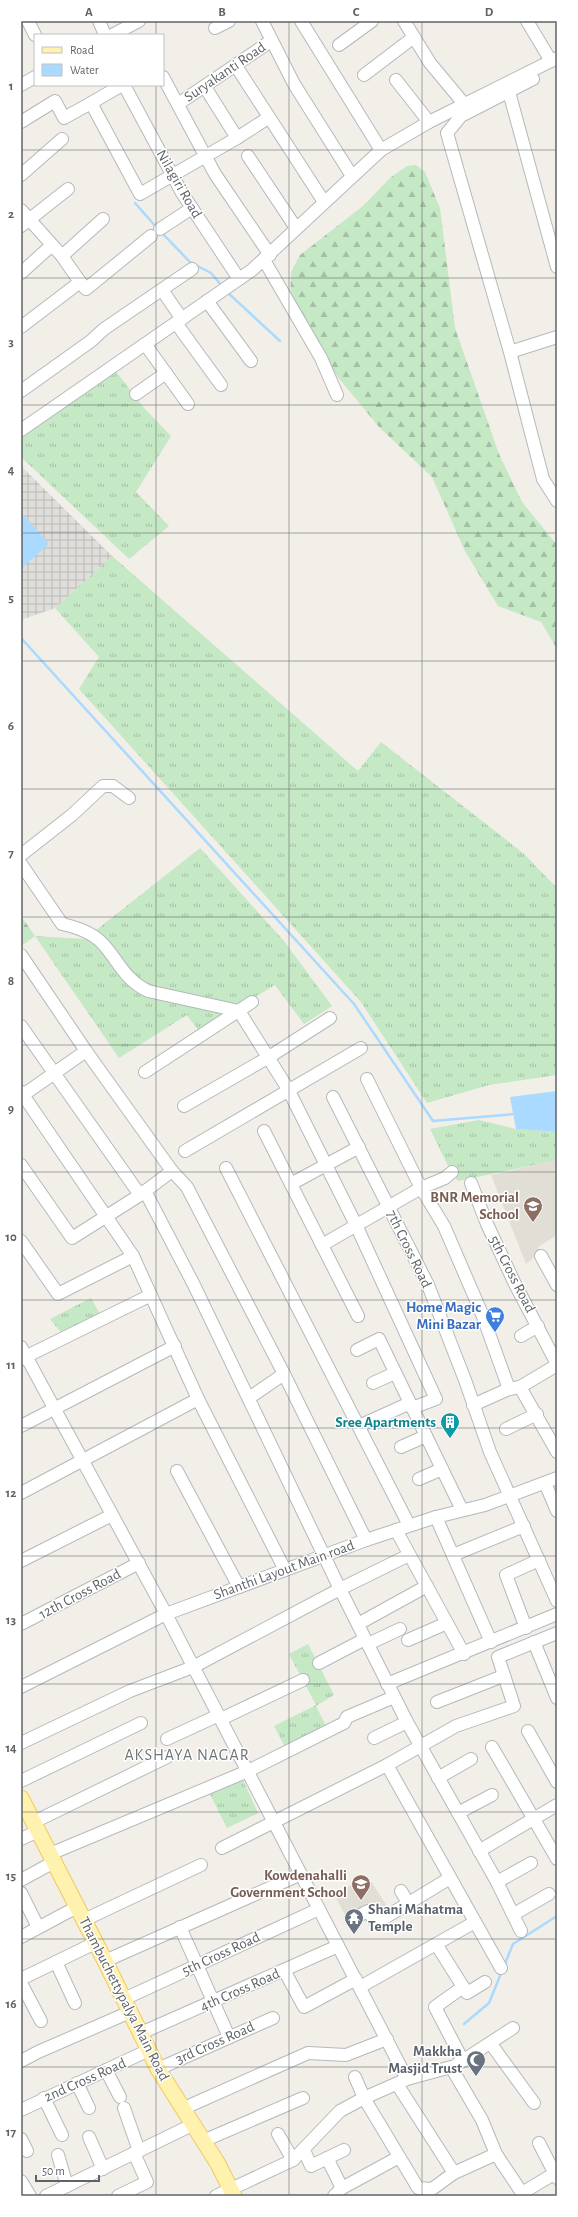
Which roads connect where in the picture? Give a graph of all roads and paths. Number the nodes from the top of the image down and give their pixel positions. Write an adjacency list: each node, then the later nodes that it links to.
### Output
1 (28, 21): 10 (street); 12 (street)
2 (99, 21): 13 (street)
3 (139, 21): 14 (street)
4 (230, 21): 11 (street)
5 (262, 21): 16 (street)
6 (301, 21): 37 (street)
7 (404, 21): 15 (street)
8 (527, 21): 18 (street)
9 (367, 22): 17 (street)
10 (21, 25)
11 (214, 28)
12 (34, 34)
13 (105, 34)
14 (114, 34)
15 (414, 37): 20 (street); 31 (street)
16 (271, 41): 19 (street, Suryakanti Road); 42 (street)
17 (339, 45)
18 (555, 61): 28 (street); 31 (street)
19 (236, 66): 27 (street, Suryakanti Road); 32 (street)
20 (364, 75)
21 (34, 78): 24 (street)
22 (164, 79): 30 (street)
23 (396, 80): 34 (street)
24 (21, 85)
25 (121, 86): 29 (street)
26 (124, 86): 41 (street, Nilagiri Road)
27 (205, 87): 30 (street, Suryakanti Road); 35 (street)
28 (509, 92): 53 (street); 64 (street)
29 (90, 103): 33 (street); 41 (street)
30 (178, 104): 38 (street)
31 (465, 105): 34 (street)
32 (268, 118): 35 (street); 44 (street)
33 (21, 122)
34 (429, 122): 37 (street)
35 (237, 138): 38 (street)
36 (62, 139): 40 (street)
37 (381, 150): 42 (street)
38 (206, 155): 41 (street); 52 (street)
39 (248, 156): 49 (street)
40 (21, 175)
41 (172, 175): 45 (street, Nilagiri Road)
42 (352, 176): 44 (street)
43 (68, 189): 48 (street)
44 (324, 202): 49 (street)
45 (192, 208): 56 (street, Nilagiri Road); 57 (street)
46 (21, 210): 48 (street)
47 (103, 219): 51 (street)
48 (26, 223): 50 (street)
49 (296, 228): 52 (street)
50 (52, 245): 51 (street); 55 (street)
51 (62, 256): 57 (street)
52 (267, 257): 56 (street); 70 (street)
53 (557, 267)
54 (192, 269): 58 (street)
55 (21, 273)
56 (239, 279): 59 (street)
57 (80, 282): 61 (street)
58 (162, 290): 60 (street); 68 (street)
59 (207, 301): 60 (street); 65 (street)
60 (179, 321): 63 (street); 67 (street)
61 (21, 327)
62 (557, 337): 64 (street)
63 (145, 344): 66 (street); 72 (street)
64 (510, 352): 73 (street)
65 (251, 361)
66 (166, 373): 69 (street); 71 (street)
67 (221, 386)
68 (21, 390)
69 (136, 394)
70 (337, 395)
71 (188, 404)
72 (21, 430)
73 (557, 501)
74 (129, 798): 75 (street)
75 (21, 855)
76 (21, 864): 79 (street)
77 (21, 955): 83 (street)
78 (252, 1002): 79 (street)
79 (238, 1011): 84 (street); 85 (street)
80 (330, 1018): 84 (street)
81 (21, 1026): 86 (street)
82 (361, 1048): 88 (street)
83 (86, 1051): 86 (street); 98 (street)
84 (269, 1057): 88 (street); 91 (street)
85 (145, 1072)
86 (54, 1073): 89 (street); 103 (street)
87 (367, 1079): 102 (street)
88 (288, 1089): 94 (street); 96 (street)
89 (22, 1093): 105 (street)
90 (333, 1097): 93 (street, 7th Cross Road)
91 (184, 1106)
92 (264, 1130): 101 (street)
93 (359, 1147): 96 (street); 104 (street, 7th Cross Road)
94 (185, 1151)
95 (21, 1165): 105 (street)
96 (325, 1166): 101 (street); 106 (street)
97 (226, 1168): 131 (street)
98 (172, 1171): 103 (street); 121 (street)
99 (452, 1172): 102 (street)
100 (471, 1183): 114 (street, 5th Cross Road)
101 (291, 1184): 108 (street)
102 (421, 1188): 104 (street); 123 (street)
103 (143, 1193): 105 (street); 124 (street)
104 (389, 1206): 106 (street); 126 (street, 7th Cross Road)
105 (106, 1215): 109 (street)
106 (356, 1225): 108 (street); 127 (street)
107 (21, 1241): 109 (street)
108 (322, 1245): 113 (street)
109 (133, 1256): 112 (street)
110 (541, 1256): 111 (street)
111 (557, 1285)
112 (151, 1295): 116 (street); 118 (street)
113 (358, 1316)
114 (538, 1326): 115 (street); 119 (street, 5th Cross Road)
115 (521, 1336)
116 (174, 1346): 125 (street); 128 (street)
117 (357, 1350): 120 (street)
118 (23, 1354): 128 (street)
119 (557, 1365): 123 (street)
120 (395, 1373): 122 (street); 127 (street)
121 (284, 1374): 124 (street); 151 (street)
122 (373, 1383)
123 (514, 1388): 126 (street); 129 (street)
124 (249, 1398): 152 (street)
125 (198, 1399): 136 (street); 158 (street)
126 (473, 1404): 143 (street, 7th Cross Road)
127 (411, 1406): 131 (street); 133 (street)
128 (55, 1409): 130 (street); 136 (street)
129 (537, 1414): 132 (street); 135 (street)
130 (21, 1426)
131 (359, 1426): 148 (street)
132 (506, 1429)
133 (426, 1436): 134 (street); 137 (street)
134 (402, 1447)
135 (557, 1452)
136 (83, 1460): 142 (street); 146 (street)
137 (442, 1469): 140 (street); 144 (street)
138 (177, 1471): 160 (street)
139 (557, 1478): 141 (street, Shanthi Layout Main road)
140 (419, 1479)
141 (545, 1483): 143 (street, Shanthi Layout Main road); 145 (street)
142 (21, 1493)
143 (510, 1494): 144 (street, Shanthi Layout Main road); 149 (street, 7th Cross Road)
144 (462, 1510): 147 (street, Shanthi Layout Main road)
145 (557, 1511)
146 (112, 1515): 156 (street); 157 (street)
147 (436, 1517): 148 (street, Shanthi Layout Main road); 154 (street)
148 (409, 1526): 150 (street, Shanthi Layout Main road)
149 (524, 1526): 154 (street); 155 (street, 7th Cross Road)
150 (396, 1530): 151 (street, Shanthi Layout Main road); 153 (street)
151 (366, 1540): 152 (street, Shanthi Layout Main road)
152 (324, 1555): 158 (street, Shanthi Layout Main road); 161 (street)
153 (409, 1555): 159 (street); 161 (street)
154 (453, 1555): 173 (street)
155 (539, 1560): 162 (street, 7th Cross Road); 168 (street)
156 (21, 1561)
157 (139, 1563): 163 (street); 166 (street, 12th Cross Road)
158 (285, 1570): 160 (street, Shanthi Layout Main road)
159 (427, 1586): 165 (street); 167 (street)
160 (239, 1587): 163 (street, Shanthi Layout Main road)
161 (340, 1589): 167 (street); 177 (street)
162 (557, 1601)
163 (166, 1614): 177 (street); 181 (street, Shanthi Layout Main road)
164 (557, 1614): 168 (street)
165 (447, 1623): 171 (street); 175 (street)
166 (21, 1624)
167 (358, 1624): 172 (street)
168 (526, 1628): 173 (street)
169 (400, 1629): 172 (street)
170 (557, 1633): 174 (street)
171 (408, 1640)
172 (367, 1642): 176 (street); 180 (street)
173 (491, 1642): 175 (street)
174 (534, 1642): 178 (street); 183 (street)
175 (464, 1654): 180 (street)
176 (319, 1663)
177 (193, 1667): 185 (street); 191 (street)
178 (503, 1676): 184 (street); 192 (street)
179 (303, 1680): 185 (street)
180 (387, 1684): 182 (street)
181 (21, 1686)
182 (394, 1697): 186 (street); 197 (street)
183 (557, 1698)
184 (436, 1702)
185 (220, 1717): 190 (street); 197 (street)
186 (407, 1722): 189 (street); 192 (street)
187 (141, 1723): 199 (street)
188 (528, 1731): 200 (street)
189 (374, 1738)
190 (167, 1739)
191 (21, 1743)
192 (421, 1746): 196 (street); 198 (street)
193 (492, 1747): 205 (street)
194 (167, 1757): 207 (street)
195 (471, 1759): 198 (street)
196 (387, 1765): 206 (street); 216 (street)
197 (248, 1771): 206 (street); 211 (street)
198 (438, 1778): 204 (street)
199 (21, 1782)
200 (557, 1782)
201 (492, 1795): 204 (street)
202 (21, 1798): 207 (main road, Thambuchettypalya Main Road)
203 (557, 1805): 205 (street)
204 (458, 1813): 210 (street)
205 (533, 1818): 210 (street); 212 (street)
206 (274, 1822): 209 (street); 215 (street)
207 (36, 1826): 208 (street); 211 (main road, Thambuchettypalya Main Road)
208 (21, 1839)
209 (222, 1848)
210 (479, 1851): 218 (street)
211 (52, 1858): 217 (street); 223 (main road, Thambuchettypalya Main Road)
212 (557, 1859)
213 (531, 1862): 218 (street)
214 (200, 1864): 227 (street)
215 (301, 1874): 224 (street); 230 (street)
216 (450, 1878): 222 (street); 228 (street)
217 (21, 1880)
218 (497, 1882): 226 (street)
219 (401, 1891): 222 (street)
220 (21, 1893): 229 (street)
221 (550, 1894): 226 (street)
222 (408, 1904): 225 (street)
223 (77, 1907): 227 (main road, Thambuchettypalya Main Road); 229 (street)
224 (319, 1909): 235 (street); 238 (street, 5th Cross Road)
225 (362, 1914)
226 (514, 1914): 231 (street)
227 (84, 1920): 233 (main road, Thambuchettypalya Main Road)
228 (475, 1922): 234 (street); 239 (street)
229 (38, 1927): 232 (street)
230 (180, 1927): 236 (street); 238 (street)
231 (521, 1931)
232 (21, 1937)
233 (95, 1943): 236 (main road, Thambuchettypalya Main Road); 237 (street)
234 (436, 1944): 244 (street); 245 (street)
235 (338, 1946): 240 (street, 4th Cross Road); 244 (street)
236 (105, 1961): 248 (main road, Thambuchettypalya Main Road)
237 (56, 1962): 241 (street); 247 (street)
238 (197, 1965): 246 (street); 248 (street, 5th Cross Road)
239 (501, 1968)
240 (284, 1970): 244 (street); 246 (street, 4th Cross Road)
241 (21, 1980)
242 (485, 1982): 245 (street)
243 (21, 1983): 250 (street)
244 (358, 1983): 254 (street)
245 (463, 1987): 258 (street)
246 (213, 2001): 252 (street, 4th Cross Road); 253 (street)
247 (75, 2002)
248 (127, 2005): 252 (main road, Thambuchettypalya Main Road); 257 (street, 5th Cross Road)
249 (273, 2018): 253 (street, 3rd Cross Road)
250 (41, 2022)
251 (513, 2028): 255 (street)
252 (141, 2033): 256 (main road, Thambuchettypalya Main Road)
253 (229, 2037): 260 (street, 3rd Cross Road)
254 (387, 2039): 263 (street); 270 (street)
255 (491, 2044): 258 (street); 268 (street)
256 (149, 2050): 260 (main road, Thambuchettypalya Main Road); 261 (street, 2nd Cross Road)
257 (21, 2061)
258 (463, 2061): 259 (street)
259 (451, 2067): 263 (street); 283 (street)
260 (158, 2069): 270 (main road, Thambuchettypalya Main Road)
261 (106, 2070): 264 (street, 2nd Cross Road); 282 (street)
262 (355, 2076): 267 (street)
263 (402, 2082): 267 (street); 289 (street)
264 (77, 2083): 265 (street, 2nd Cross Road); 269 (street)
265 (44, 2098): 271 (street, 2nd Cross Road); 274 (street)
266 (303, 2098): 277 (street)
267 (364, 2098): 279 (street); 285 (street)
268 (534, 2104)
269 (89, 2108)
270 (182, 2109): 272 (main road, Thambuchettypalya Main Road)
271 (21, 2110)
272 (192, 2125): 277 (main road, Thambuchettypalya Main Road); 282 (street)
273 (278, 2134): 287 (street)
274 (62, 2135)
275 (89, 2137): 288 (street)
276 (21, 2139): 281 (street)
277 (203, 2141): 293 (main road, Thambuchettypalya Main Road)
278 (539, 2143): 290 (street)
279 (304, 2150): 286 (street); 287 (street)
280 (344, 2150): 286 (street)
281 (27, 2151)
282 (137, 2152): 288 (street); 299 (street)
283 (496, 2154): 289 (street); 296 (street)
284 (58, 2155): 292 (street)
285 (399, 2157): 294 (street); 295 (street)
286 (327, 2158): 294 (street)
287 (293, 2160): 293 (street)
288 (103, 2169): 292 (street)
289 (454, 2173): 295 (street)
290 (556, 2174): 296 (street)
291 (21, 2182): 297 (street)
292 (67, 2186): 298 (street)
293 (232, 2192): 300 (street)
294 (338, 2192)
295 (429, 2192)
296 (523, 2195)
297 (30, 2196)
298 (46, 2196)
299 (118, 2196)
300 (216, 2196)

